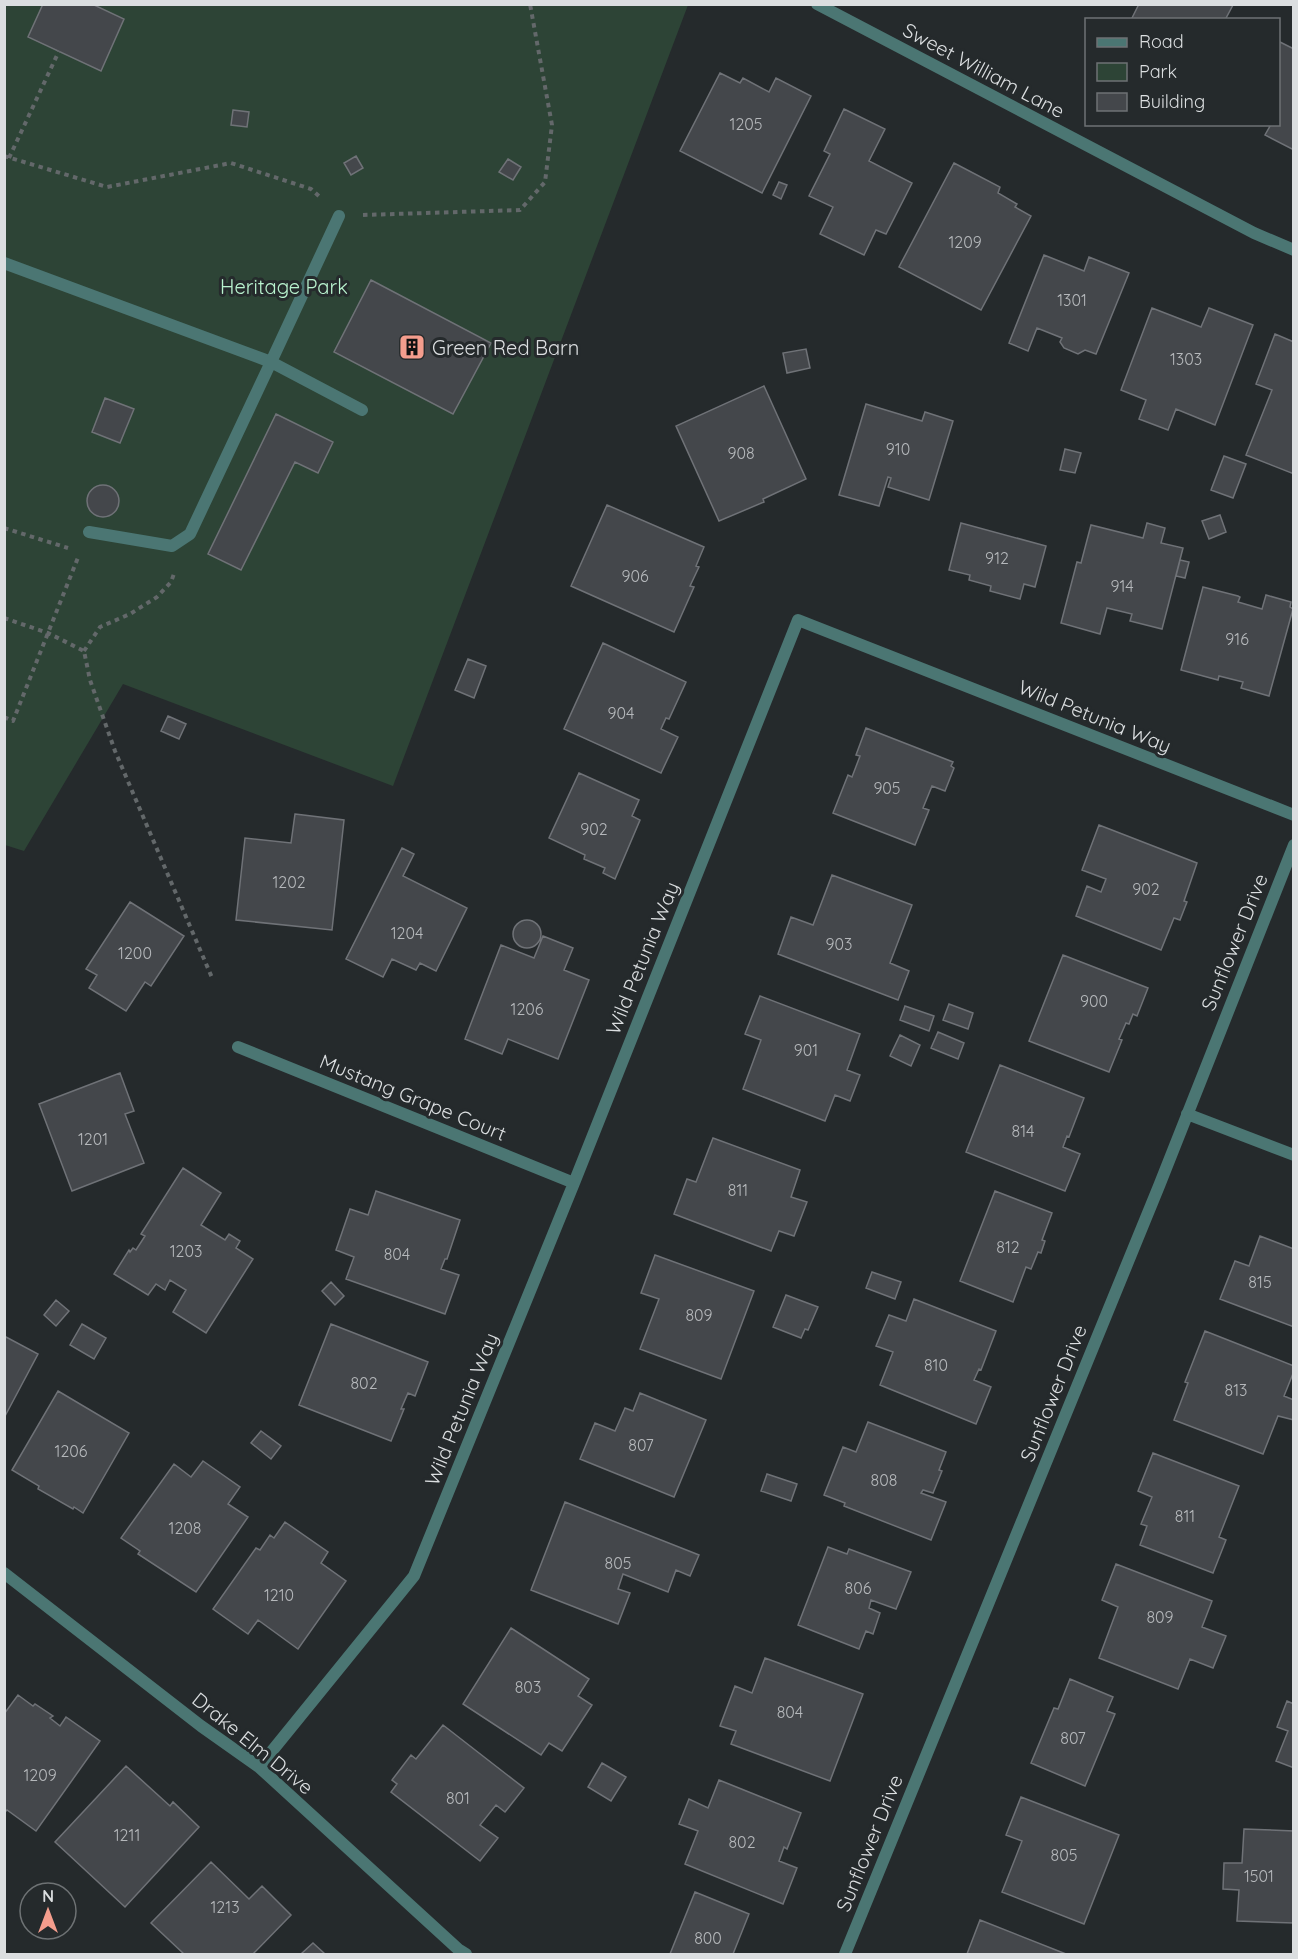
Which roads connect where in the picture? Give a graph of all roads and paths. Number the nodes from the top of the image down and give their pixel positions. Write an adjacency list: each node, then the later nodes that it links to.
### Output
1 (530, 4): 5 (path)
2 (817, 4): 6 (street, Sweet William Lane)
3 (59, 51): 4 (path)
4 (7, 157): 5 (path)
5 (339, 216): 8 (street)
6 (1293, 250)
7 (4, 263): 8 (street)
8 (271, 362): 9 (street); 12 (street)
9 (362, 410)
10 (4, 528): 13 (path)
11 (89, 532): 12 (street)
12 (190, 534): 17 (path)
13 (69, 549)
14 (80, 552): 16 (path)
15 (4, 618): 16 (path)
16 (48, 633): 17 (path); 18 (path)
17 (84, 651): 21 (path)
18 (4, 717)
19 (1293, 815): 25 (street, Wild Petunia Way)
20 (1293, 845): 23 (street, Sunflower Drive)
21 (213, 981)
22 (238, 1047): 25 (street, Mustang Grape Court)
23 (1187, 1114): 24 (street); 29 (street, Sunflower Drive)
24 (1293, 1155)
25 (574, 1183): 27 (street, Wild Petunia Way)
26 (4, 1573): 27 (street, Drake Elm Drive)
27 (259, 1767): 28 (street, Drake Elm Drive)
28 (466, 1954)
29 (845, 1954)

